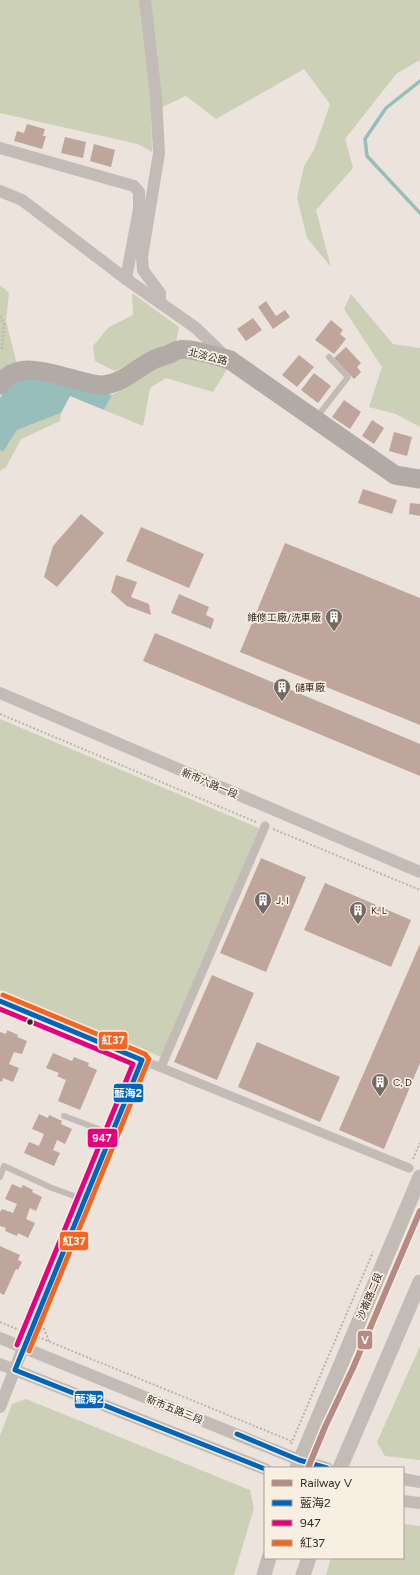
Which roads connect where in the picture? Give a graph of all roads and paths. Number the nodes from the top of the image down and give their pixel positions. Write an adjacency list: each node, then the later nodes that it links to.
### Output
1 (145, 0): 5 (street)
2 (0, 148): 4 (street)
3 (0, 190): 4 (street)
4 (126, 279): 5 (street)
5 (160, 302): 7 (street)
6 (0, 316): 8 (path)
7 (196, 328): 9 (street); 11 (street)
8 (0, 349)
9 (192, 351): 11 (main road, 北淡公路); 12 (main road, 北淡公路)
10 (329, 357): 13 (lane)
11 (230, 360): 13 (main road, 北淡公路)
12 (0, 384)
13 (315, 420): 15 (main road, 北淡公路)
14 (420, 473): 15 (street)
15 (395, 475): 16 (main road, 北淡公路)
16 (420, 479)
17 (0, 693): 20 (street, 新市六路一段)
18 (0, 714): 19 (path)
19 (265, 826): 21 (path); 24 (street)
20 (420, 872)
21 (420, 890)
22 (0, 1001): 23 (street)
23 (142, 1060): 24 (street); 26 (street)
24 (161, 1067): 28 (street)
25 (64, 1116): 26 (lane)
26 (112, 1134): 30 (street)
27 (420, 1143): 28 (path)
28 (414, 1173): 42 (street, 沙崙路二段)
29 (0, 1177): 30 (lane)
30 (84, 1200): 35 (street)
31 (375, 1247): 42 (path)
32 (420, 1282): 44 (street)
33 (0, 1322): 35 (path)
34 (42, 1325): 37 (path)
35 (29, 1333): 37 (path); 38 (street)
36 (0, 1338): 38 (street, 新市五路三段)
37 (49, 1342): 42 (path)
38 (23, 1348): 40 (street); 42 (street, 新市五路三段)
39 (0, 1364): 40 (street)
40 (16, 1370): 41 (street); 45 (street)
41 (0, 1407)
42 (296, 1454): 43 (street, 新市五路三段)
43 (325, 1467)
44 (340, 1467)
45 (264, 1470)
46 (404, 1479): 47 (street)
47 (420, 1482)
48 (404, 1501): 49 (street)
49 (420, 1503)
50 (269, 1559): 52 (street)
51 (309, 1559): 53 (street)
52 (264, 1575)
53 (303, 1575)

